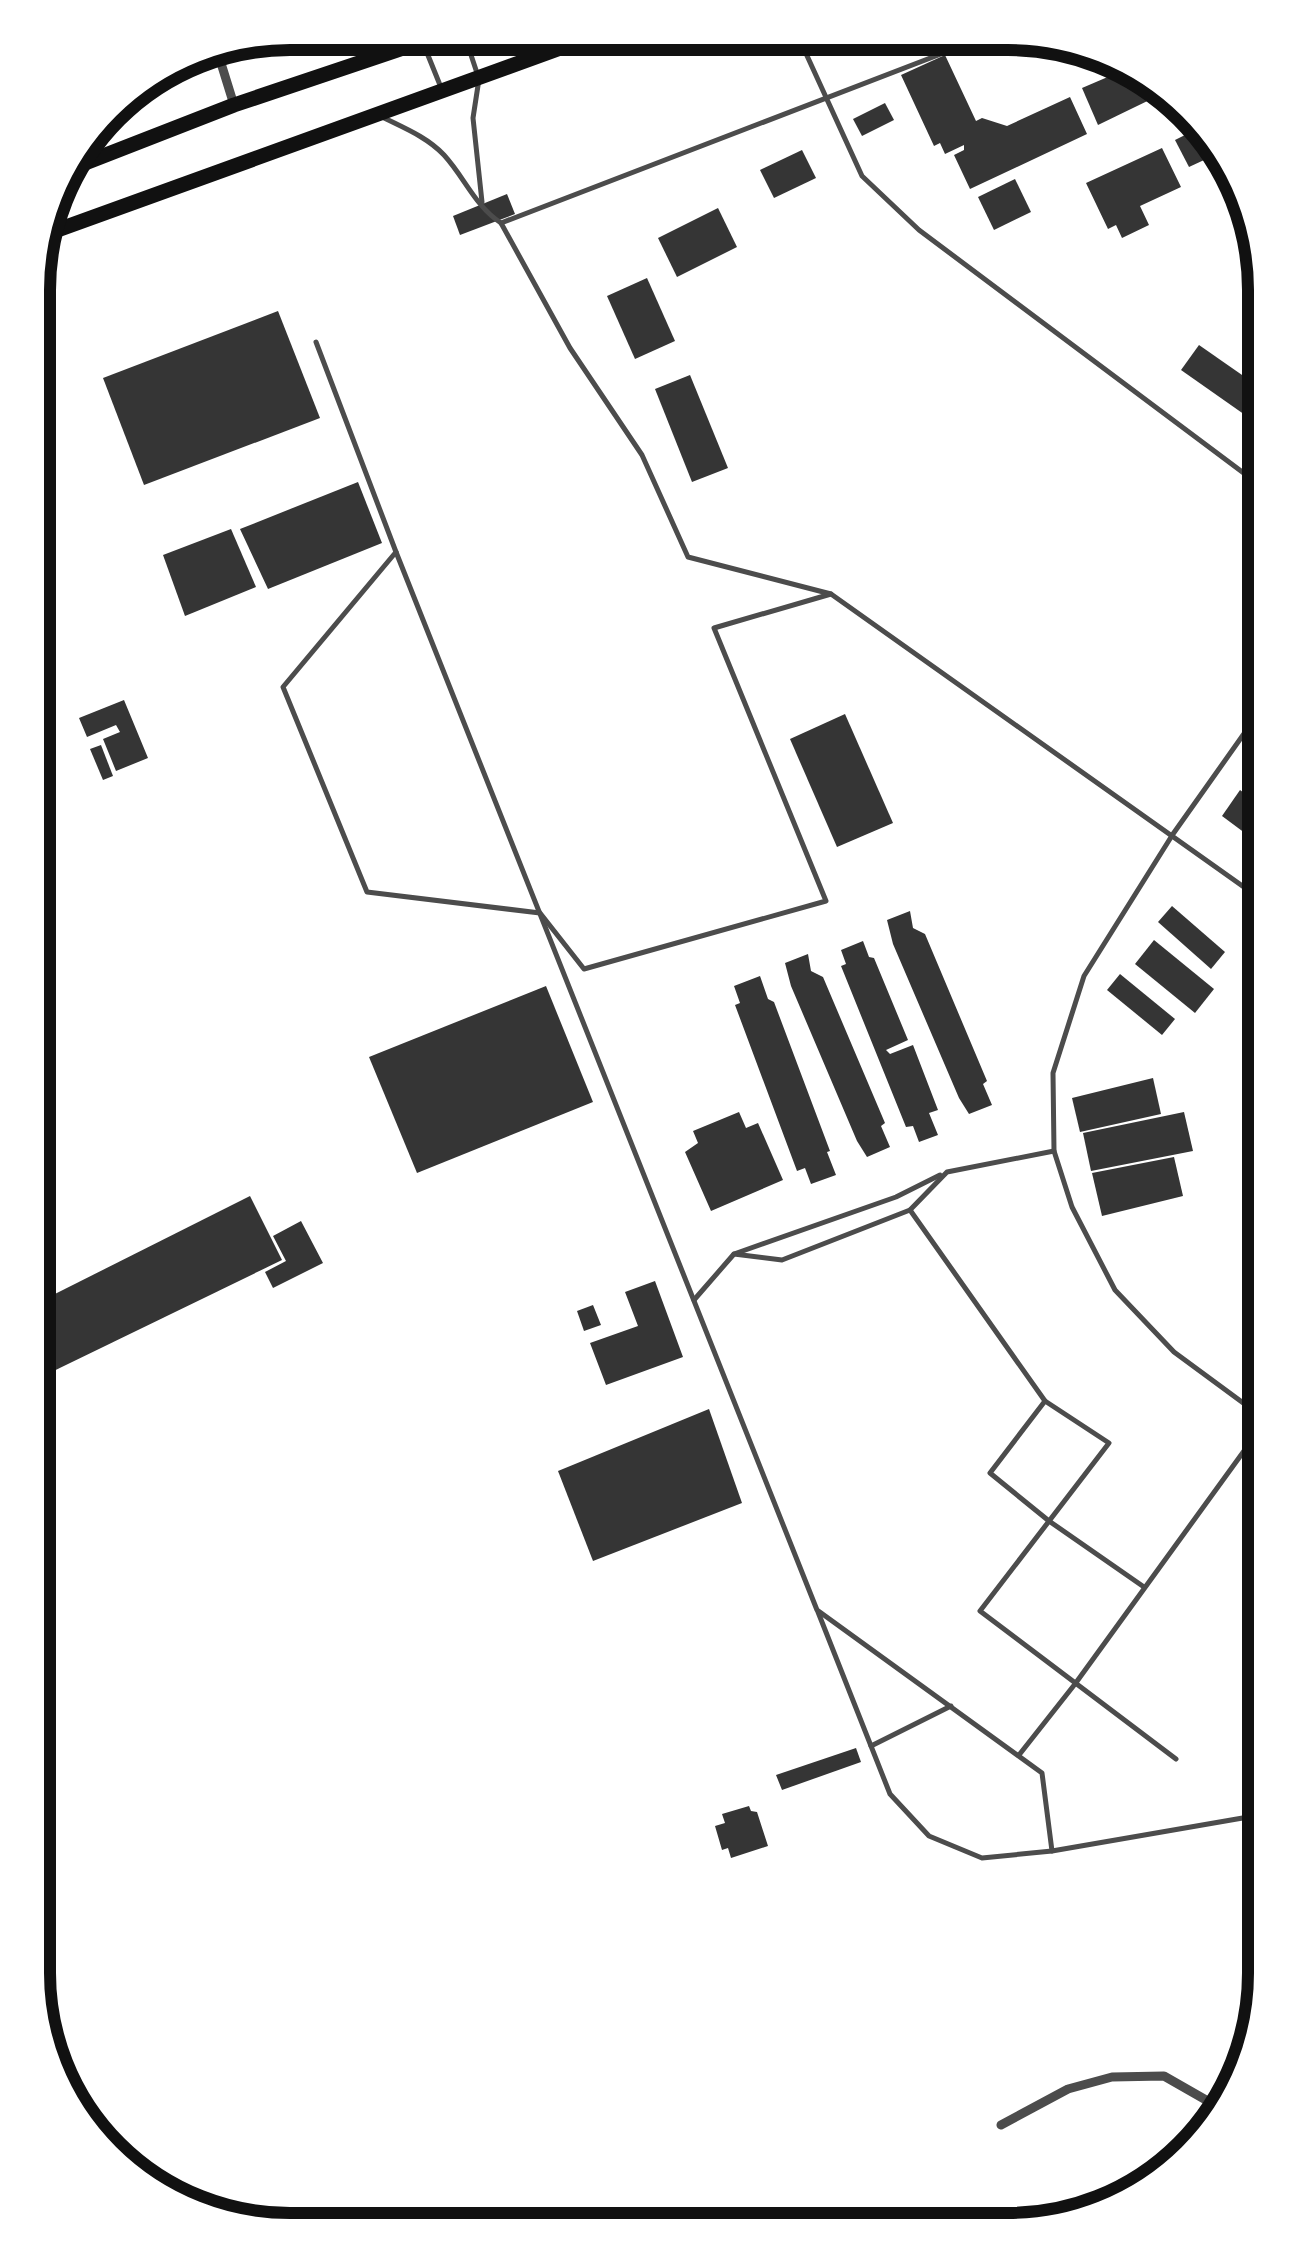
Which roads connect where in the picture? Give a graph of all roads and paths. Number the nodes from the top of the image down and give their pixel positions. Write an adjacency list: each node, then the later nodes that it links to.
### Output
1 (387, 50): 11 (highway)
2 (425, 50): 9 (lane)
3 (469, 50): 8 (lane)
4 (557, 50): 8 (highway)
5 (805, 50): 10 (lane)
6 (951, 50): 10 (lane)
7 (220, 61): 11 (street)
8 (479, 80): 9 (highway); 14 (lane)
9 (443, 93): 12 (highway)
10 (827, 98): 15 (lane); 18 (lane)
11 (234, 105): 13 (highway)
12 (378, 116): 14 (lane); 16 (highway)
13 (86, 163)
14 (482, 205): 15 (lane)
15 (501, 223): 20 (lane)
16 (58, 230)
17 (316, 342): 19 (lane)
18 (1248, 475)
19 (396, 552): 24 (lane); 24 (lane)
20 (831, 594): 22 (lane); 24 (lane)
21 (1248, 728): 22 (lane)
22 (1173, 834): 23 (lane); 25 (lane)
23 (1248, 889)
24 (540, 913): 29 (lane)
25 (1054, 1151): 26 (lane); 31 (lane)
26 (947, 1172): 27 (lane); 28 (lane)
27 (910, 1210): 28 (lane); 30 (lane)
28 (734, 1254): 29 (lane)
29 (694, 1300): 35 (lane)
30 (1045, 1401): 33 (lane); 33 (lane)
31 (1247, 1408)
32 (1247, 1446): 34 (lane)
33 (1049, 1521): 34 (lane); 36 (lane)
34 (1145, 1588): 36 (lane)
35 (817, 1610): 37 (lane); 38 (lane)
36 (1075, 1684): 39 (lane); 40 (lane)
37 (951, 1706): 38 (lane); 39 (lane)
38 (871, 1746): 42 (lane)
39 (1019, 1755): 42 (lane)
40 (1176, 1759)
41 (1247, 1817): 42 (lane)
42 (1052, 1851)
43 (1210, 2102): 44 (street)
44 (1001, 2125)

